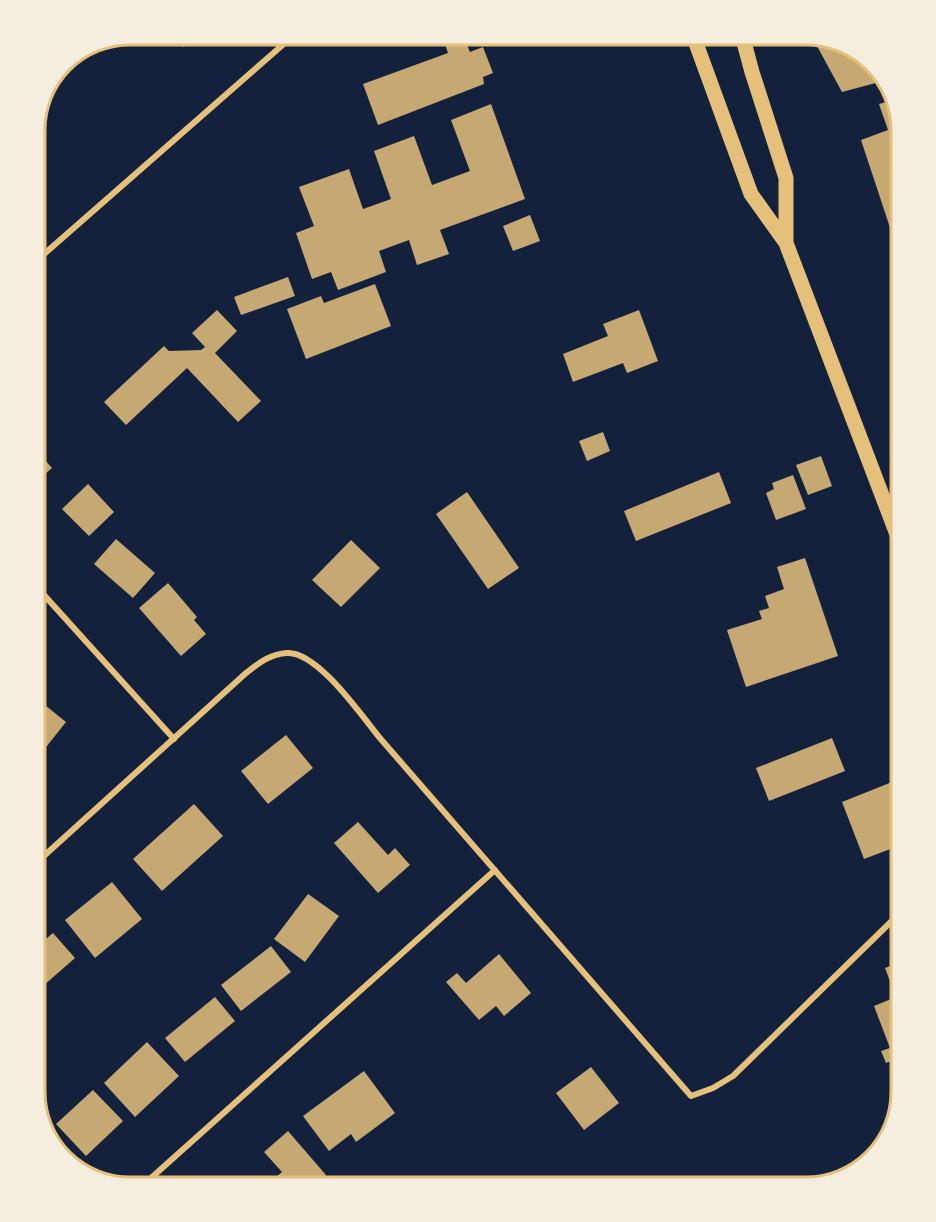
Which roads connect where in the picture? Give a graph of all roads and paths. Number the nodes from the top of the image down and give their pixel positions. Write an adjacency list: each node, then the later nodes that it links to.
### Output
1 (281, 45): 5 (street)
2 (697, 45): 4 (main road)
3 (745, 45): 4 (main road)
4 (786, 243): 6 (main road)
5 (45, 252)
6 (891, 516)
7 (45, 596): 8 (street)
8 (174, 740): 9 (street); 10 (street)
9 (45, 854)
10 (495, 870): 11 (street); 12 (street)
11 (891, 923)
12 (152, 1177)

